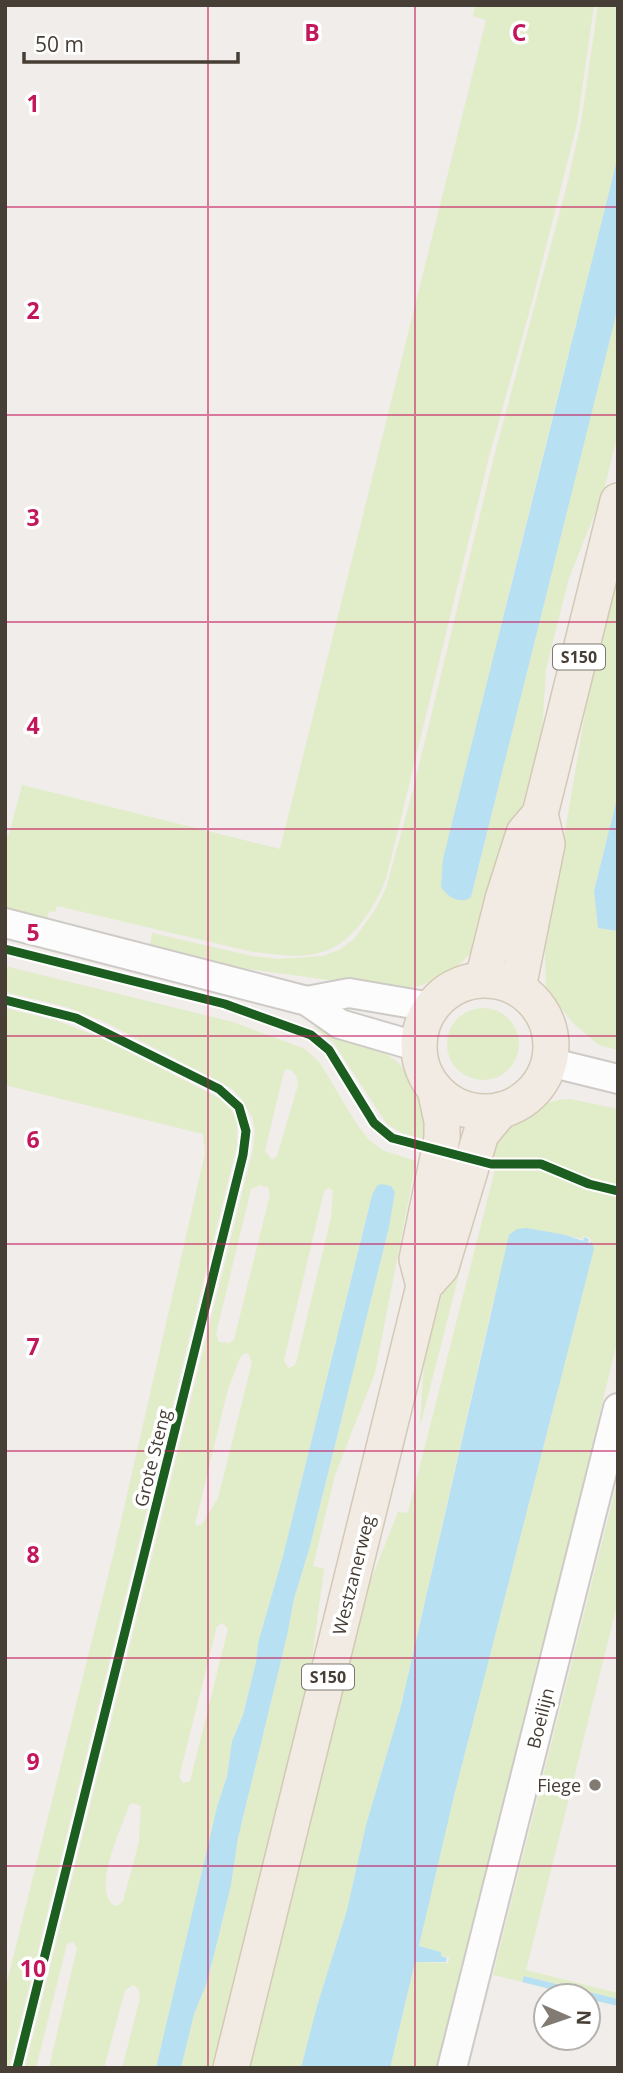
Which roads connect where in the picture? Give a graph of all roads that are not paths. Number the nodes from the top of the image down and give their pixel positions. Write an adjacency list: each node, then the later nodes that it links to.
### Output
1 (618, 501): 2 (main road, S150)
2 (540, 814): 4 (main road, S150); 5 (main road, S150)
3 (5, 923): 6 (street)
4 (484, 979): 5 (main road); 7 (main road)
5 (517, 988): 9 (main road)
6 (307, 1001): 7 (street); 8 (street)
7 (432, 1007): 8 (main road)
8 (419, 1047): 11 (main road, S150)
9 (549, 1062): 10 (street); 12 (main road, S150)
10 (618, 1079)
11 (435, 1089): 12 (main road); 13 (main road, Westzanerweg / S150)
12 (501, 1110): 13 (main road, Westzanerweg / S150)
13 (424, 1286): 15 (main road, Westzanerweg / S150)
14 (618, 1408): 16 (street, Boeilijn)
15 (231, 2068)
16 (452, 2068)

